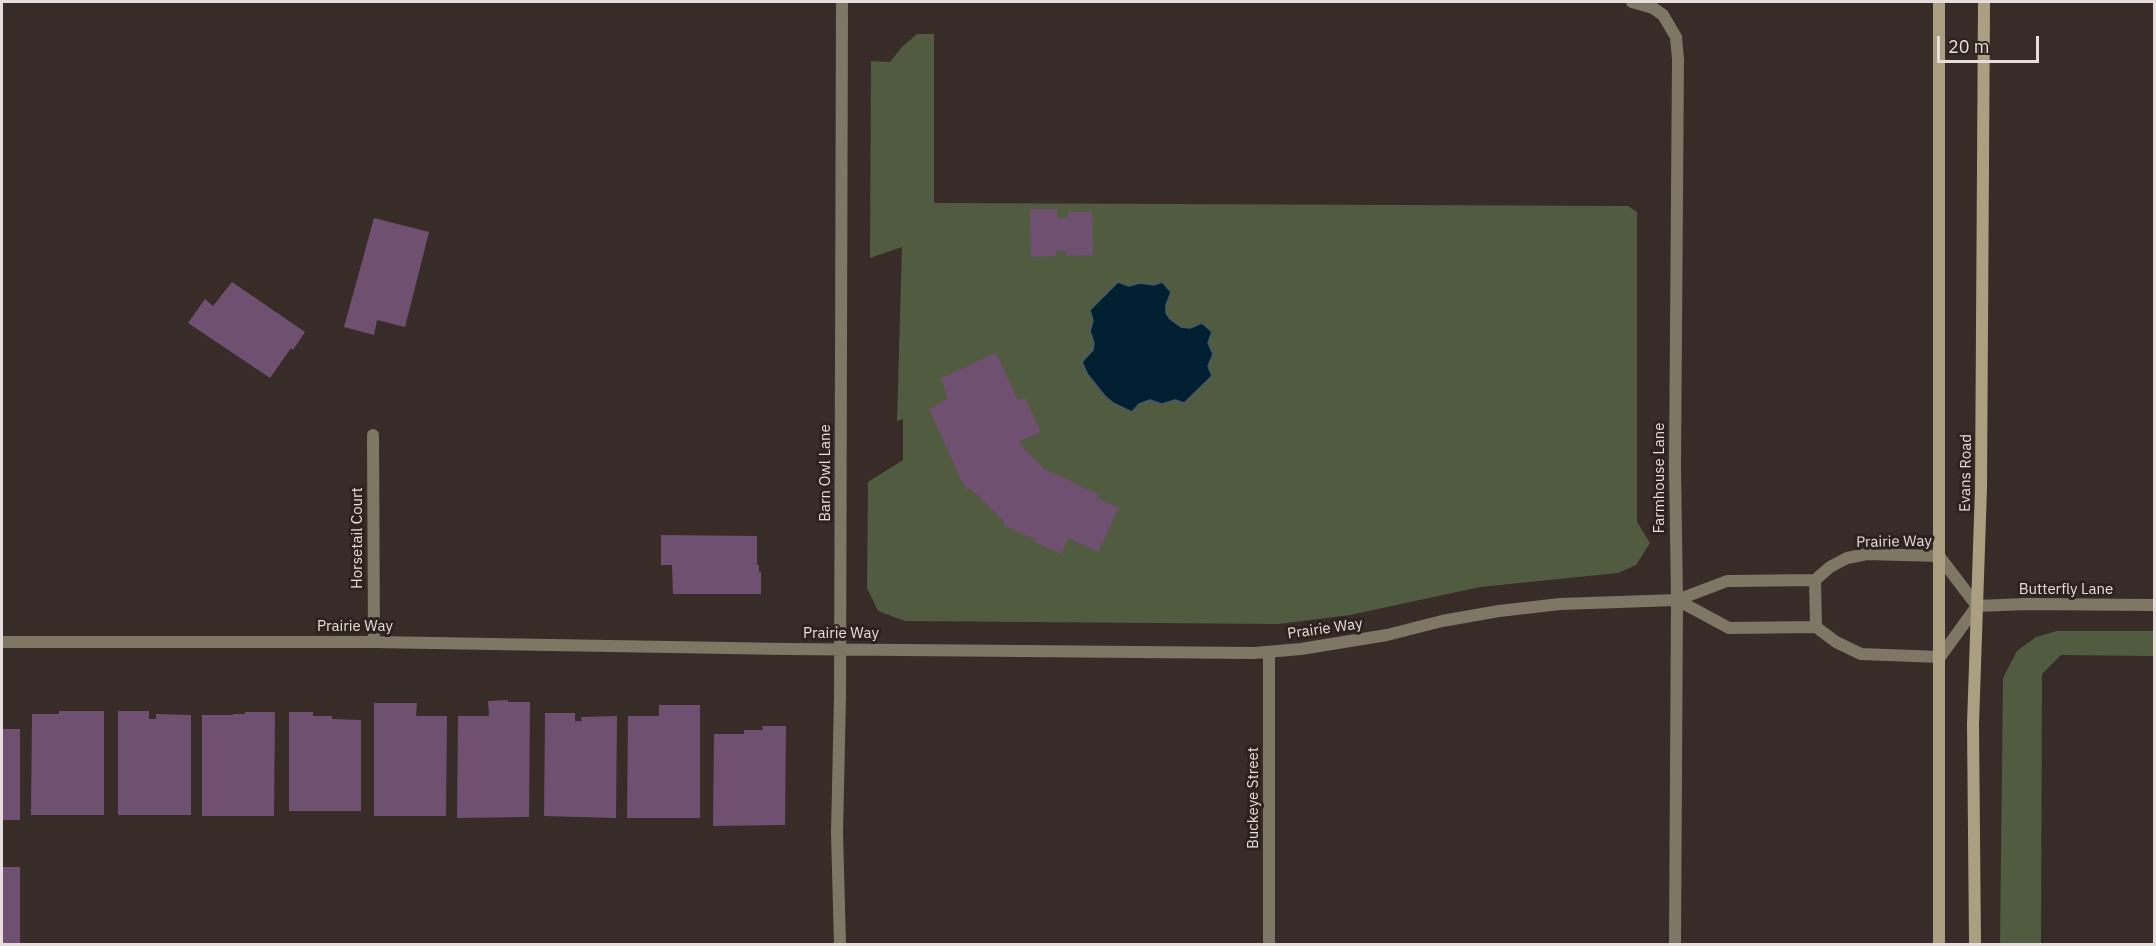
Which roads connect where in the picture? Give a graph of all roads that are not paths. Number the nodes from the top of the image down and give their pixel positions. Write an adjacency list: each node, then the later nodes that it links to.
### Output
1 (842, 2): 14 (street, Barn Owl Lane)
2 (1632, 2): 8 (street, Farmhouse Lane)
3 (1939, 2): 6 (street, Evans Road)
4 (1984, 2): 10 (street, Evans Road)
5 (373, 435): 13 (street, Horsetail Court)
6 (1939, 556): 7 (street, Prairie Way); 10 (street, Prairie Way); 16 (street, Evans Road)
7 (1815, 580): 8 (street, Prairie Way); 11 (street)
8 (1677, 600): 11 (street, Prairie Way); 15 (street, Prairie Way); 19 (street, Farmhouse Lane)
9 (2154, 605): 10 (street, Butterfly Lane)
10 (1977, 606): 16 (street); 21 (street, Evans Road)
11 (1816, 627): 16 (street)
12 (2, 642): 13 (street, Prairie Way)
13 (374, 642): 14 (street, Prairie Way)
14 (840, 649): 15 (street, Prairie Way); 17 (street, Barn Owl Lane)
15 (1269, 652): 18 (street, Buckeye Street)
16 (1940, 657): 20 (street, Evans Road)
17 (840, 945)
18 (1269, 945)
19 (1675, 945)
20 (1939, 945)
21 (1975, 945)

